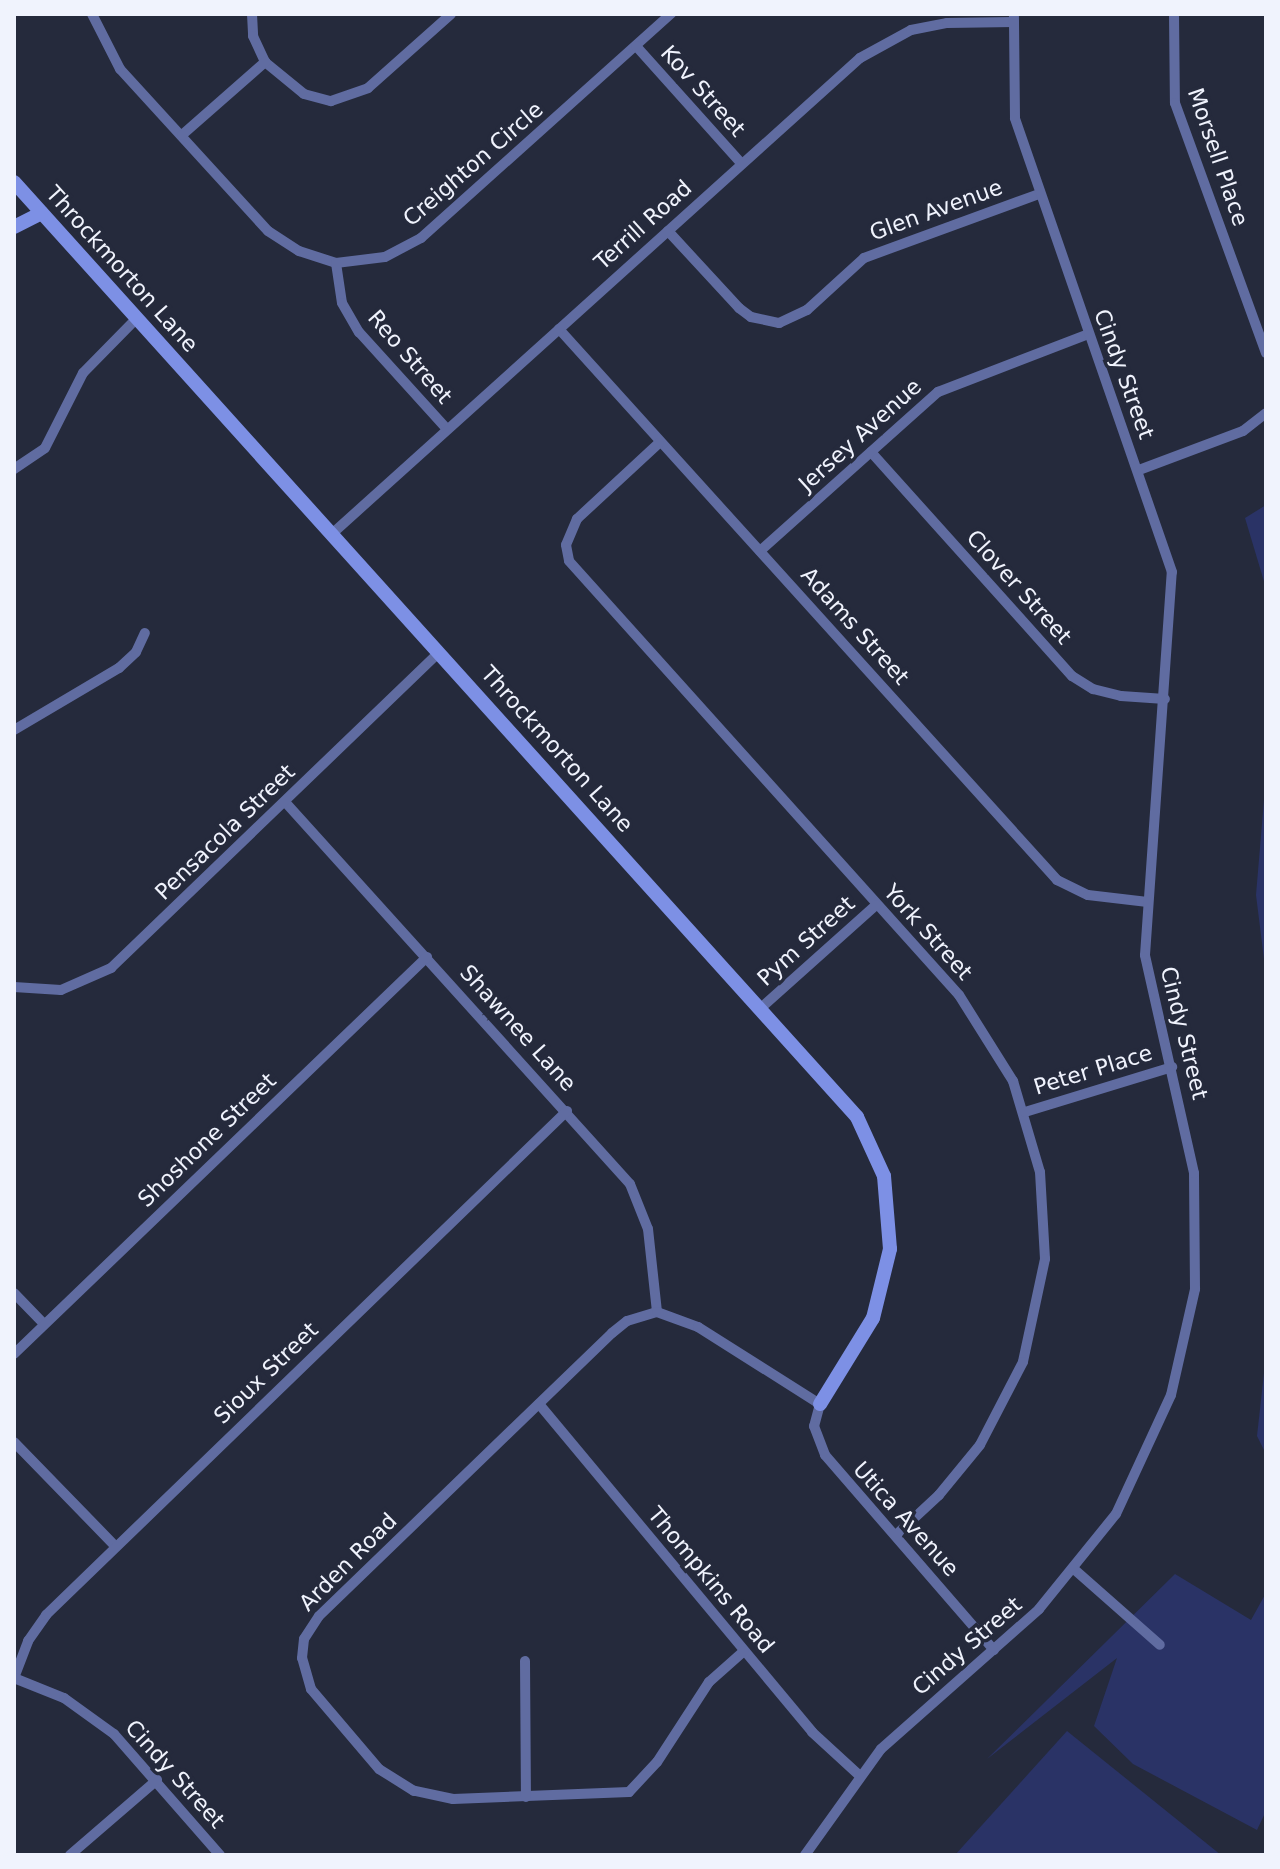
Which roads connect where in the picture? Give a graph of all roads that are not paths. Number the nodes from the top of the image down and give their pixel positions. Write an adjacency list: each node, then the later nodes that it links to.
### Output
1 (92, 14): 9 (street, Creighton Circle)
2 (252, 14): 8 (street)
3 (451, 14): 8 (street)
4 (671, 14): 7 (street, Creighton Circle)
5 (1174, 14): 20 (street, Morsell Place)
6 (1014, 18): 10 (street, Terrill Road); 12 (street, Cindy Street)
7 (636, 46): 10 (street, Kov Street); 16 (street, Creighton Circle)
8 (265, 62): 9 (street)
9 (182, 135): 16 (street, Creighton Circle)
10 (741, 163): 15 (street, Terrill Road)
11 (14, 182): 13 (street, Throckmorton Lane)
12 (1039, 194): 15 (street, Glen Avenue); 19 (street, Cindy Street)
13 (42, 213): 14 (street); 17 (street, Throckmorton Lane)
14 (14, 227)
15 (668, 231): 18 (street, Terrill Road)
16 (336, 263): 22 (street, Reo Street)
17 (137, 318): 25 (street); 27 (street, Throckmorton Lane)
18 (559, 329): 22 (street, Terrill Road); 23 (street, Adams Street)
19 (1088, 334): 24 (street, Jersey Avenue); 26 (street, Cindy Street)
20 (1266, 353)
21 (1266, 413): 26 (street)
22 (447, 429): 27 (street, Terrill Road)
23 (659, 443): 28 (street, Adams Street); 35 (street, York Street)
24 (871, 452): 28 (street, Jersey Avenue); 31 (street, Clover Street)
25 (14, 469)
26 (1139, 470): 31 (street, Cindy Street)
27 (334, 532): 30 (street, Throckmorton Lane)
28 (760, 551): 34 (street, Adams Street)
29 (145, 633): 32 (street)
30 (439, 652): 33 (street, Pensacola Street); 38 (street, Throckmorton Lane)
31 (1165, 699): 34 (street, Cindy Street)
32 (14, 730)
33 (286, 803): 36 (street, Shawnee Lane); 37 (street, Pensacola Street)
34 (1148, 902): 39 (street, Cindy Street)
35 (876, 905): 38 (street, Pym Street); 41 (street, York Street)
36 (427, 957): 40 (street, Shawnee Lane); 44 (street, Shoshone Street)
37 (14, 987)
38 (762, 1007): 47 (street, Throckmorton Lane)
39 (1172, 1067): 41 (street, Peter Place); 51 (street, Cindy Street)
40 (567, 1111): 43 (street, Shawnee Lane); 50 (street, Sioux Street)
41 (1025, 1112): 49 (street, York Street)
42 (14, 1293): 44 (street)
43 (657, 1312): 46 (street, Arden Road); 47 (street)
44 (44, 1324): 45 (street, Shoshone Street)
45 (14, 1354)
46 (539, 1404): 54 (street, Thompkins Road); 59 (street, Arden Road)
47 (820, 1404): 49 (street, Utica Avenue)
48 (14, 1442): 50 (street)
49 (896, 1535): 53 (street, Utica Avenue)
50 (116, 1547): 56 (street, Sioux Street)
51 (1075, 1570): 52 (street); 53 (street, Cindy Street)
52 (1160, 1645)
53 (994, 1650): 57 (street, Cindy Street)
54 (744, 1651): 57 (street, Thompkins Road); 59 (street, Arden Road)
55 (525, 1661): 59 (street)
56 (14, 1678): 58 (street, Cindy Street)
57 (859, 1775): 62 (street, Cindy Street)
58 (157, 1780): 60 (street); 61 (street, Cindy Street)
59 (526, 1797)
60 (70, 1855)
61 (220, 1855)
62 (805, 1855)

